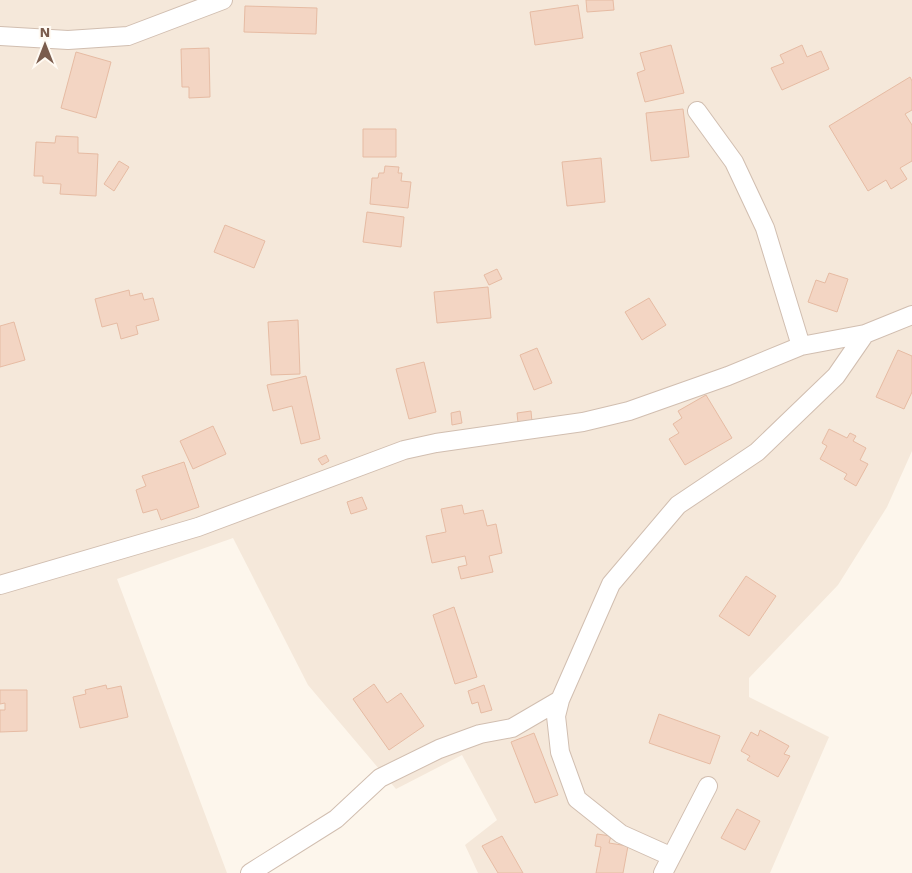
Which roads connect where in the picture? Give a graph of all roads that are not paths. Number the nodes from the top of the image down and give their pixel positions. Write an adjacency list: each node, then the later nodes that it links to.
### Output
1 (222, 0): 2 (street)
2 (0, 36)
3 (697, 111): 6 (street)
4 (912, 315): 5 (street)
5 (865, 334): 6 (street); 8 (street)
6 (801, 346): 7 (street)
7 (0, 585)
8 (560, 700): 10 (street); 11 (street)
9 (708, 786): 10 (street)
10 (670, 856): 12 (street)
11 (250, 873)
12 (663, 873)

